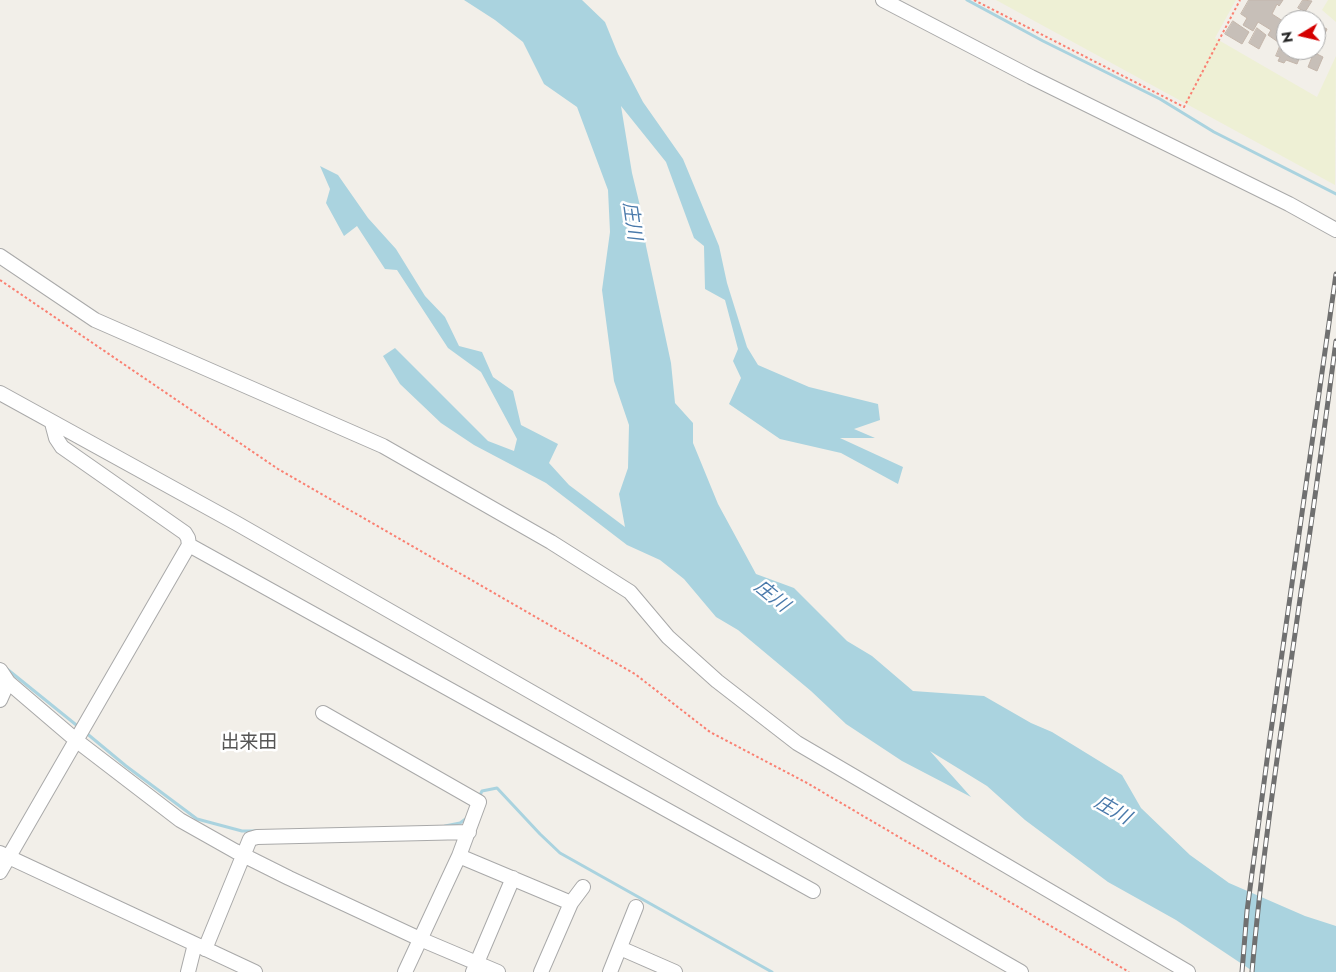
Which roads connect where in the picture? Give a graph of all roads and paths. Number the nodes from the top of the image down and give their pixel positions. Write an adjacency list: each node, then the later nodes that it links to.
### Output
1 (883, 0): 4 (street)
2 (974, 0): 3 (path)
3 (1240, 0)
4 (1290, 204): 5 (street); 6 (street)
5 (1336, 221)
6 (1336, 230)
7 (0, 256): 39 (street)
8 (0, 280): 38 (path)
9 (0, 393): 10 (street)
10 (52, 423): 11 (street); 37 (street)
11 (189, 545): 15 (street); 23 (street)
12 (4, 676): 13 (street); 15 (street)
13 (0, 700)
14 (323, 713): 16 (street)
15 (77, 741): 17 (street); 18 (street)
16 (469, 832): 18 (street); 19 (street)
17 (5, 855): 20 (street); 27 (street)
18 (245, 855): 26 (street); 27 (street)
19 (459, 856): 21 (street); 26 (street)
20 (0, 872)
21 (513, 878): 24 (street); 29 (street)
22 (583, 887): 24 (street)
23 (813, 891)
24 (571, 903): 34 (street)
25 (636, 907): 28 (street)
26 (420, 939): 29 (street); 32 (street)
27 (200, 947): 30 (street); 31 (street)
28 (620, 948): 35 (street); 36 (street)
29 (476, 967): 33 (street)
30 (188, 972)
31 (256, 972)
32 (405, 972)
33 (498, 972)
34 (541, 972)
35 (610, 972)
36 (675, 972)
37 (1021, 972)
38 (1129, 972)
39 (1188, 972)

